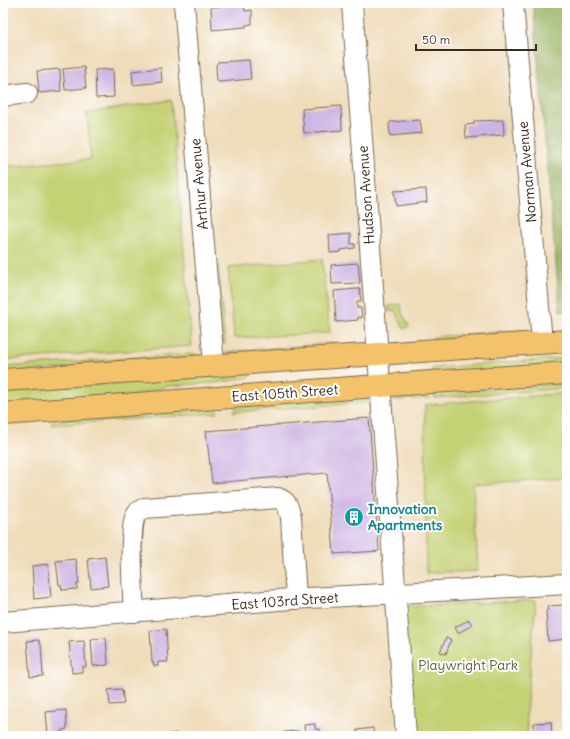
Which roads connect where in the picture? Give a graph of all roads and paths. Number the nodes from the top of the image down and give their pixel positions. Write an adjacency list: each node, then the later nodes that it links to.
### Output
1 (184, 3): 9 (street, Arthur Avenue)
2 (352, 3): 8 (street, Hudson Avenue)
3 (513, 3): 7 (street, Norman Avenue)
4 (27, 93): 5 (street)
5 (3, 96)
6 (567, 341): 7 (main road)
7 (542, 342): 8 (main road)
8 (377, 353): 9 (main road); 12 (street, Hudson Avenue)
9 (214, 365): 11 (main road)
10 (567, 373): 12 (main road, East 105th Street)
11 (3, 380)
12 (380, 386): 13 (main road, East 105th Street); 15 (street, Hudson Avenue)
13 (3, 414)
14 (567, 584): 15 (street, East 103rd Street)
15 (396, 594): 16 (street, East 103rd Street); 19 (street, Hudson Avenue)
16 (296, 599): 17 (street, East 103rd Street); 17 (street)
17 (134, 612): 18 (street, East 103rd Street)
18 (3, 622)
19 (406, 736)

